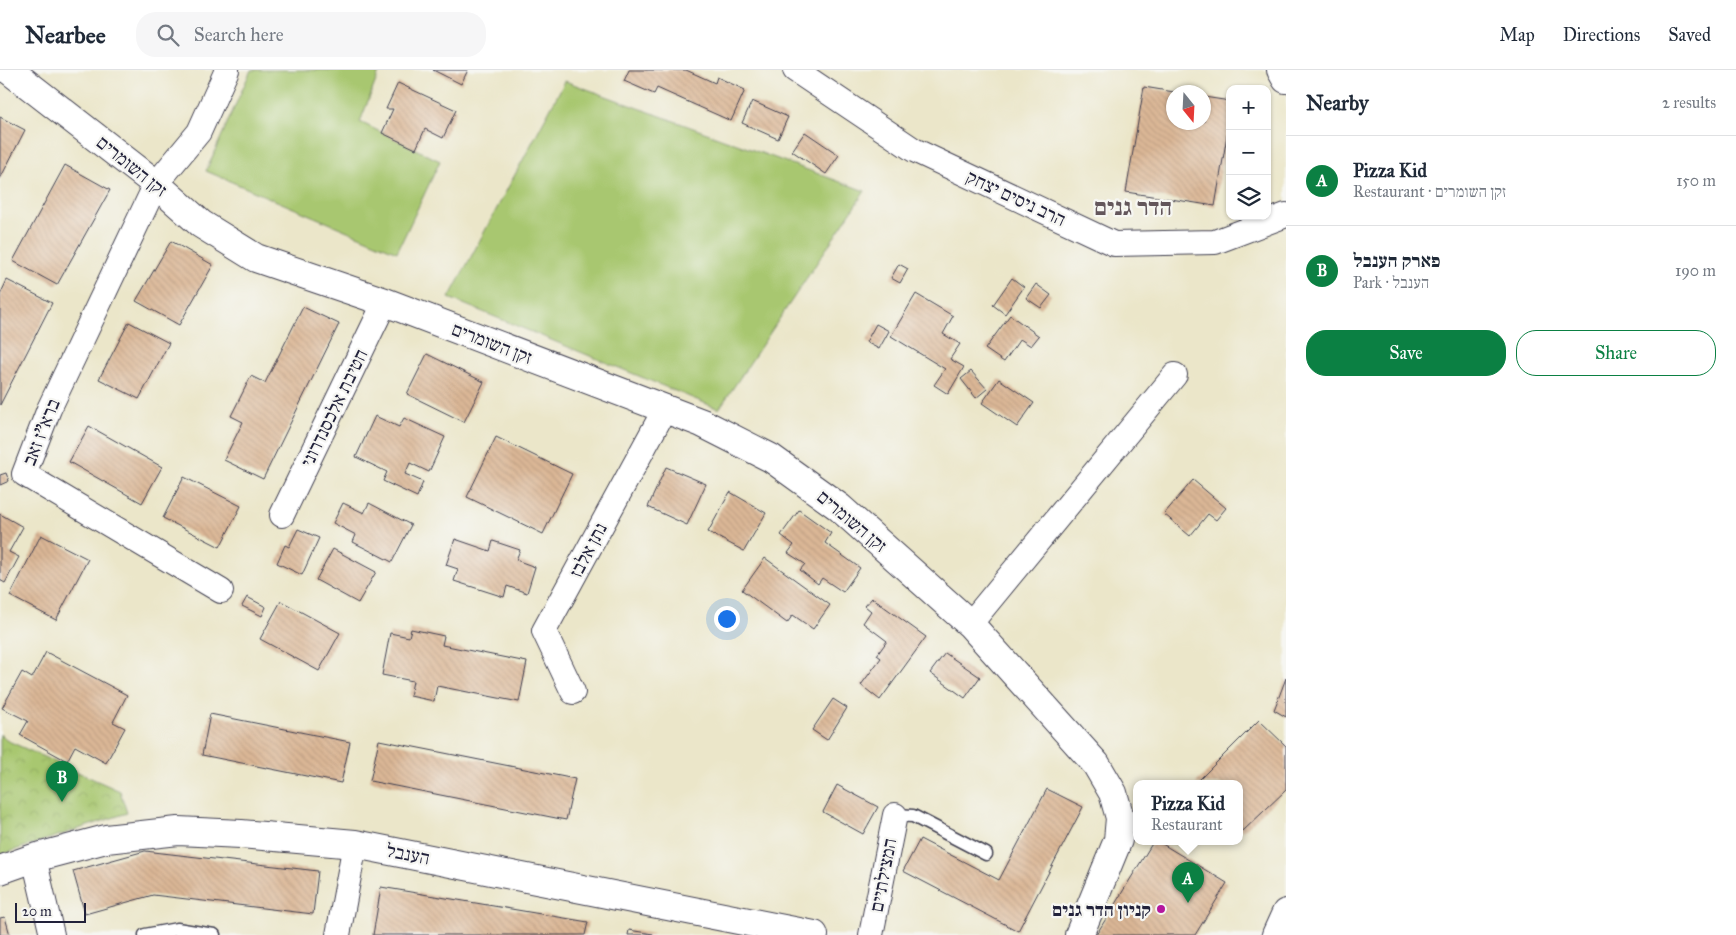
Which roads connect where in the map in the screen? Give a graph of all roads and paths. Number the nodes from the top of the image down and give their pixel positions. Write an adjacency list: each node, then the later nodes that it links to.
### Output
1 (10, 70): 6 (street, זקן השומרים)
2 (227, 70): 6 (street)
3 (795, 70): 7 (street, הרב ניסים יצחק)
4 (1280, 70): 5 (street)
5 (1286, 80)
6 (156, 184): 8 (street, זקן השומרים); 12 (street, ברא"ז זאב)
7 (1286, 215)
8 (385, 302): 10 (street, זקן השומרים); 11 (street, חטיבת אלכסנדרוני)
9 (1174, 376): 13 (street)
10 (665, 409): 13 (street, זקן השומרים); 14 (street, נתן אלבז)
11 (282, 515)
12 (221, 591)
13 (970, 624): 27 (street, זקן השומרים)
14 (573, 692)
15 (895, 816): 17 (lane); 26 (street, המצילתיים)
16 (355, 844): 18 (street, הענבל); 24 (street); 25 (street, הענבל)
17 (986, 854)
18 (34, 858): 19 (street, הענבל); 21 (street)
19 (0, 870)
20 (1286, 913): 28 (street)
21 (52, 935)
22 (145, 935): 23 (lane)
23 (214, 935)
24 (338, 935)
25 (814, 935)
26 (871, 935)
27 (1079, 935)
28 (1276, 935)

